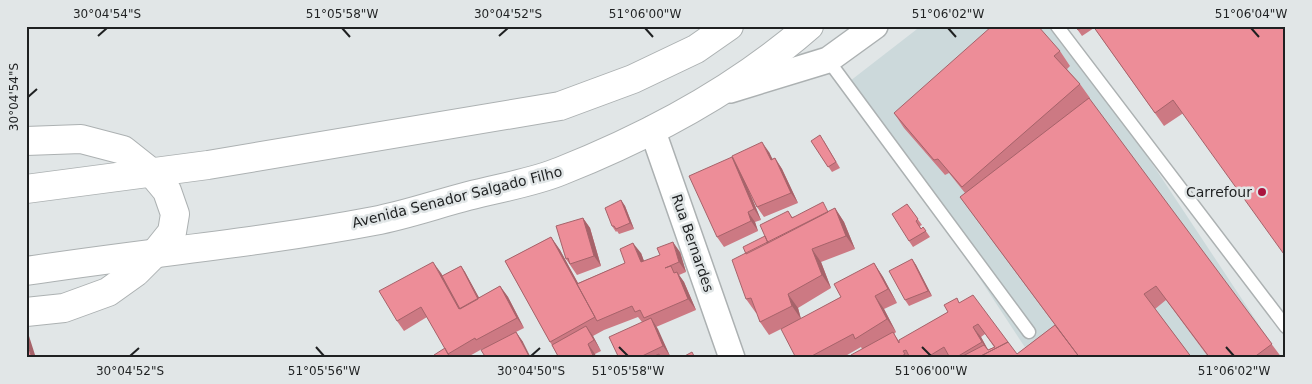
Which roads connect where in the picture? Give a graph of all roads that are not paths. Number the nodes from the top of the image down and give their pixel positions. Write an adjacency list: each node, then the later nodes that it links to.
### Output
1 (729, 26): 9 (main road)
2 (809, 26): 6 (main road, Avenida Senador Salgado Filho)
3 (875, 26): 5 (street)
4 (1057, 26): 14 (lane)
5 (828, 60): 6 (street); 15 (lane)
6 (720, 93): 7 (main road, Avenida Senador Salgado Filho)
7 (652, 129): 11 (main road, Avenida Senador Salgado Filho); 16 (street, Rua Bernardes)
8 (26, 141): 9 (main road)
9 (152, 173): 10 (main road); 11 (main road)
10 (26, 189)
11 (156, 252): 12 (main road, Avenida Senador Salgado Filho); 13 (main road)
12 (26, 271)
13 (26, 312)
14 (1286, 327)
15 (1029, 332)
16 (732, 358)

